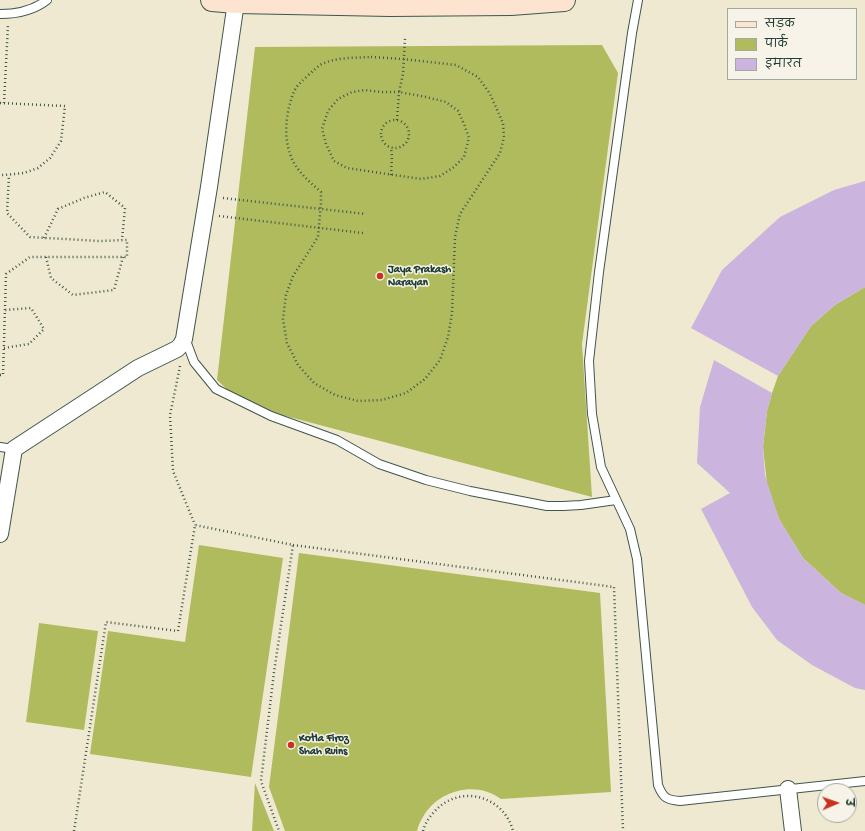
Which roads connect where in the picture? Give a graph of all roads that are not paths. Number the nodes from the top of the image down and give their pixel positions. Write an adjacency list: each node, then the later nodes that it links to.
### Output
1 (47, 0): 6 (lane)
2 (212, 0): 5 (main road)
3 (564, 0): 5 (main road)
4 (638, 0): 9 (lane)
5 (236, 2): 7 (street)
6 (4, 14)
7 (184, 336): 8 (street); 9 (lane)
8 (7, 448): 10 (street)
9 (616, 500): 12 (lane)
10 (0, 534)
11 (865, 781): 12 (lane)
12 (788, 789): 13 (street)
13 (793, 831)

